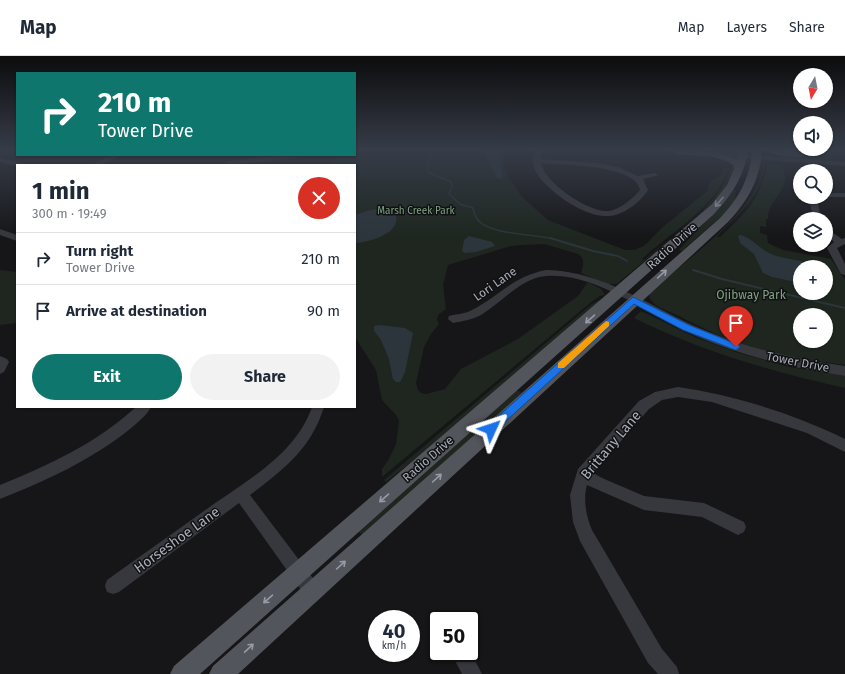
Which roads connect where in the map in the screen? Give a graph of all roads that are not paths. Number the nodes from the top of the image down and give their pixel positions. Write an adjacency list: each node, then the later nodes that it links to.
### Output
1 (547, 180): 2 (street)
2 (639, 180)
3 (734, 180): 12 (main road, Radio Drive, one-way to 12)
4 (751, 180): 12 (main road, Radio Drive, one-way to 4)
5 (833, 195): 6 (street)
6 (845, 195)
7 (0, 232): 9 (street)
8 (833, 235): 10 (street)
9 (16, 238)
10 (842, 241): 11 (street)
11 (845, 272)
12 (626, 297): 13 (street, Lori Lane); 16 (street, Tower Drive); 24 (main road, Radio Drive, one-way to 24); 26 (main road, Radio Drive, one-way to 12)
13 (453, 319)
14 (0, 360): 15 (street)
15 (0, 369)
16 (845, 371)
17 (144, 408): 21 (street)
18 (318, 408): 22 (street, Horseshoe Lane)
19 (845, 446): 20 (street, Brittany Lane)
20 (583, 474): 23 (street); 31 (street, Brittany Lane)
21 (0, 492)
22 (240, 494): 24 (street); 25 (street, Horseshoe Lane)
23 (738, 527)
24 (298, 573): 26 (street); 28 (main road, Radio Drive, one-way to 28)
25 (113, 586)
26 (312, 591): 29 (main road, Radio Drive, one-way to 26)
27 (466, 662): 30 (street)
28 (182, 674)
29 (221, 674)
30 (473, 674)
31 (670, 674)

